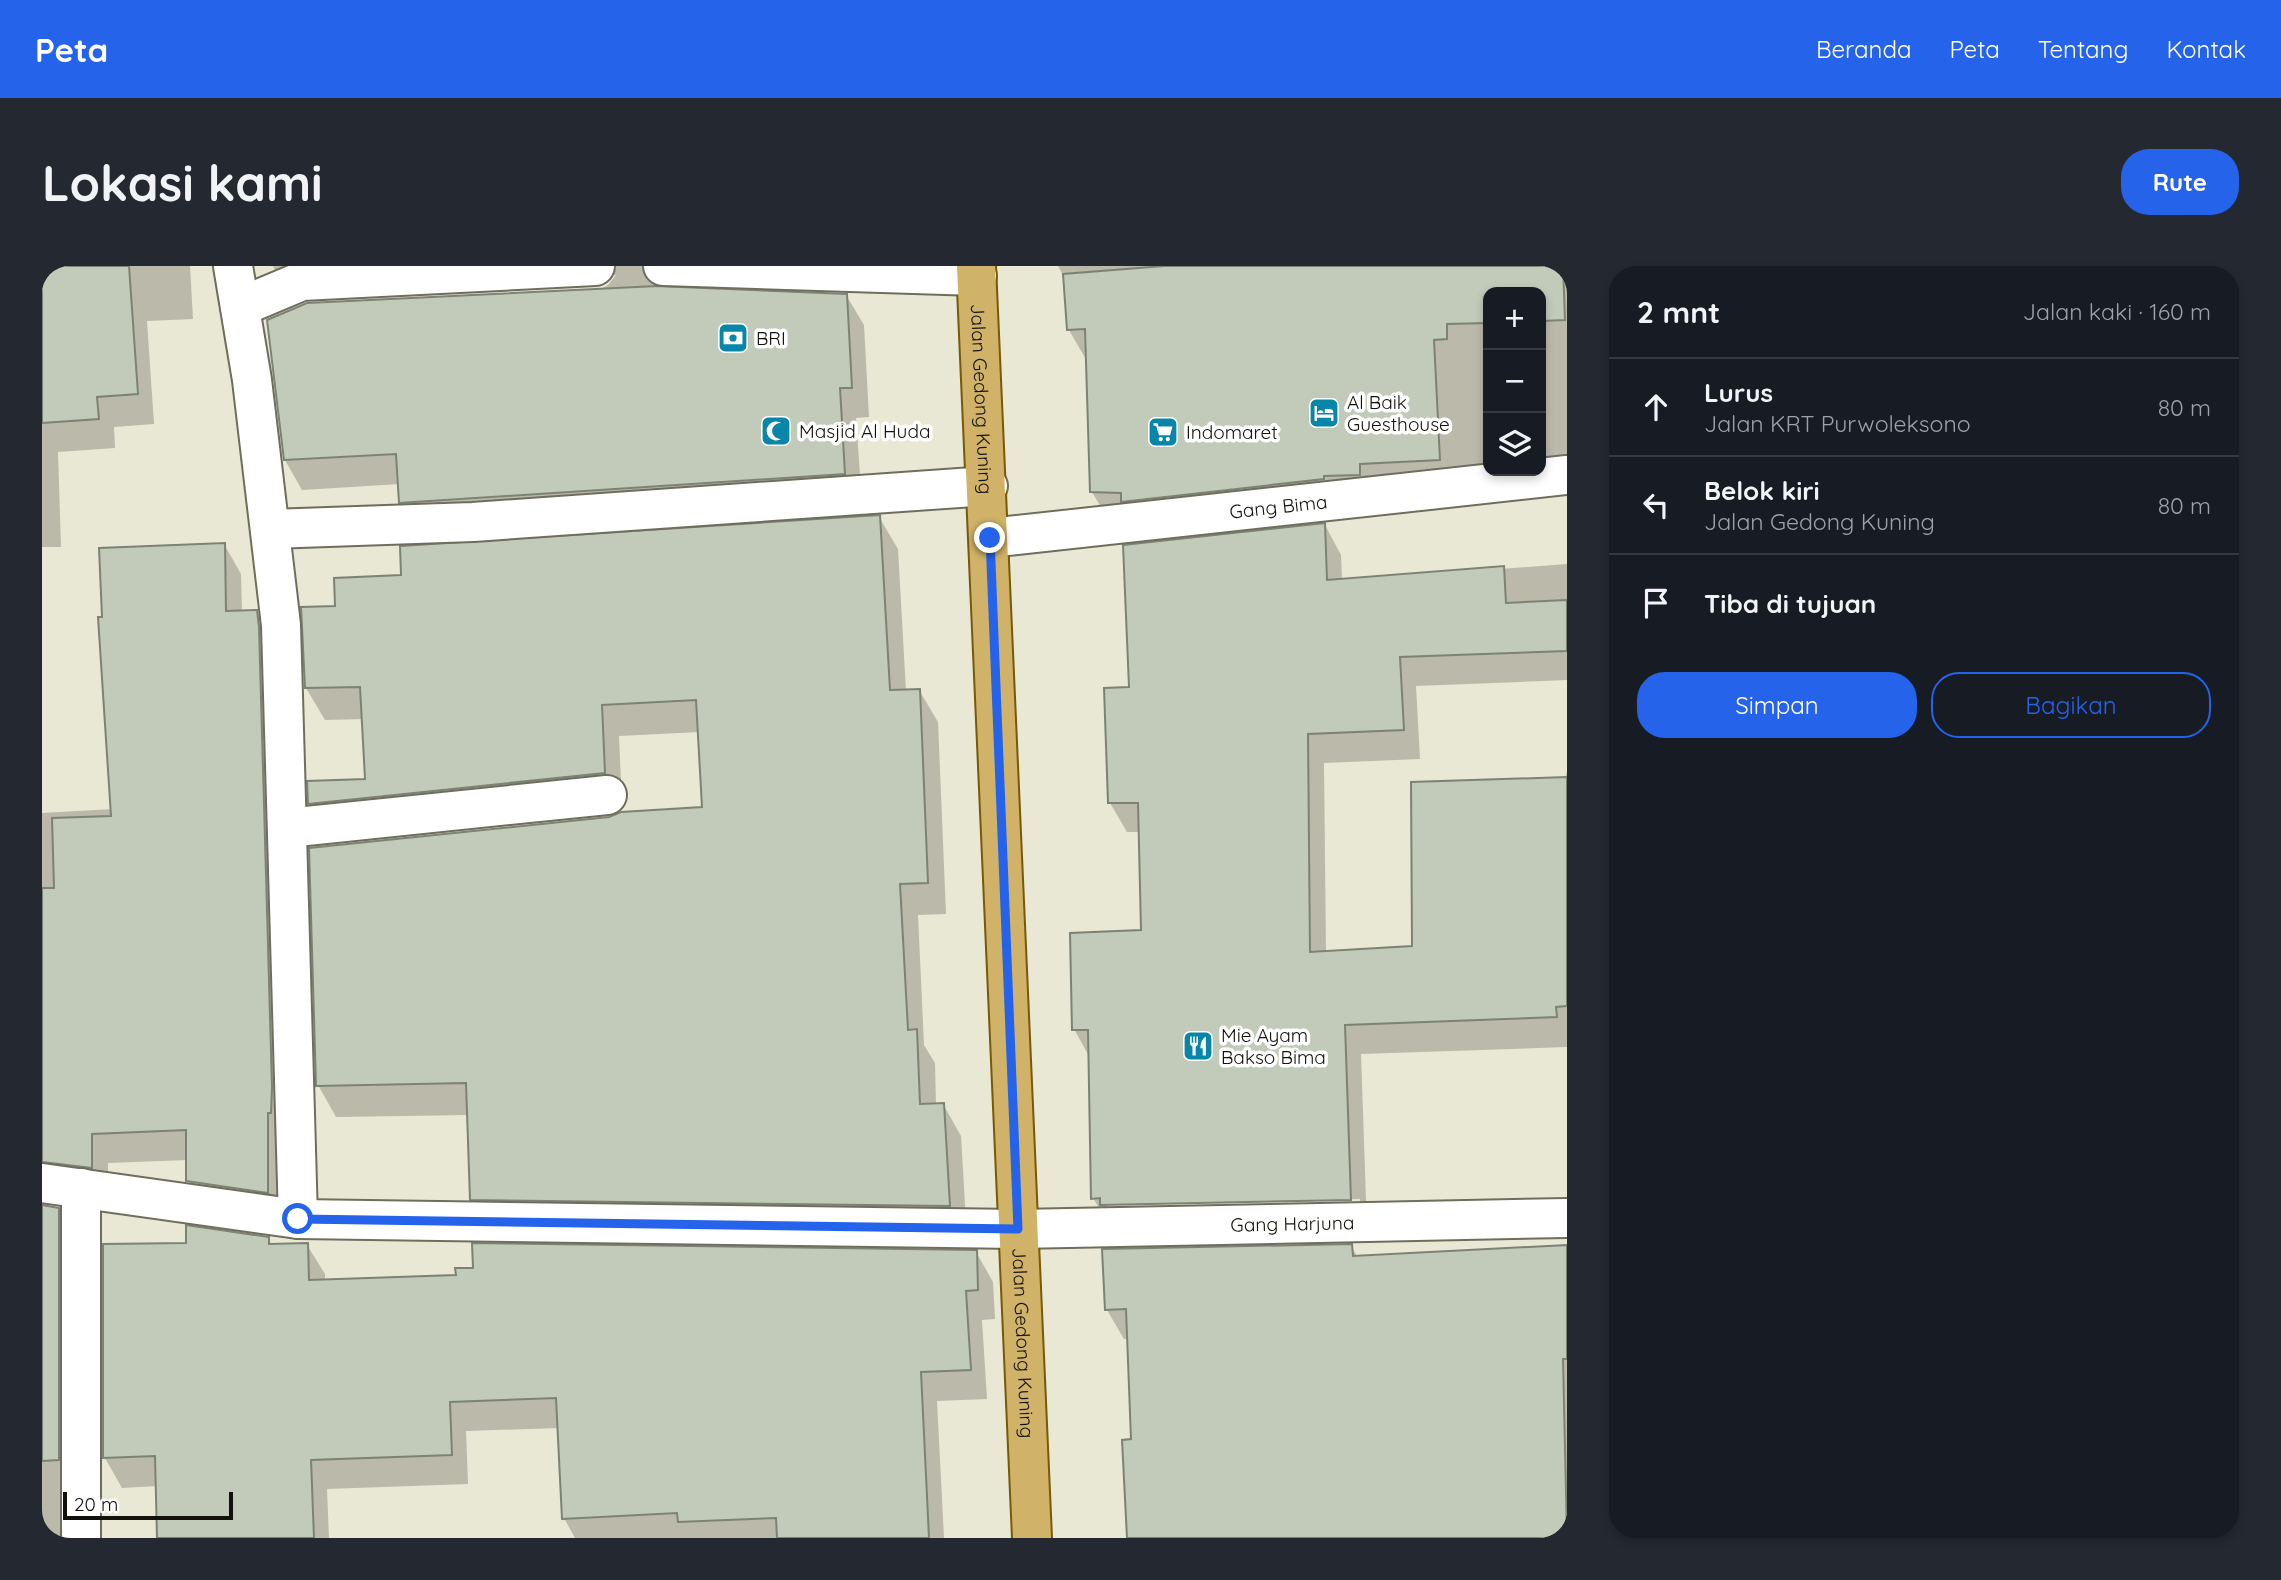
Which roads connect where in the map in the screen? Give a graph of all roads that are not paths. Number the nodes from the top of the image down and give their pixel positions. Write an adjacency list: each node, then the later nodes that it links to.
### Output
1 (233, 266): 5 (street)
2 (595, 266): 5 (street)
3 (663, 266): 4 (street)
4 (977, 271): 7 (main road, Jalan Gedong Kuning)
5 (240, 307): 8 (street)
6 (1567, 475): 9 (street, Gang Bima)
7 (988, 486): 8 (street); 9 (main road, Jalan Gedong Kuning)
8 (270, 529): 11 (street)
9 (990, 538): 16 (main road, Jalan Gedong Kuning)
10 (607, 795): 11 (street)
11 (287, 828): 14 (street)
12 (42, 1183): 13 (street, Gang Harjuna)
13 (81, 1188): 14 (street, Gang Harjuna); 17 (street)
14 (298, 1219): 16 (street, Gang Harjuna)
15 (1567, 1219): 16 (street, Gang Harjuna)
16 (1018, 1229): 18 (main road, Jalan Gedong Kuning)
17 (81, 1538)
18 (1032, 1538)

